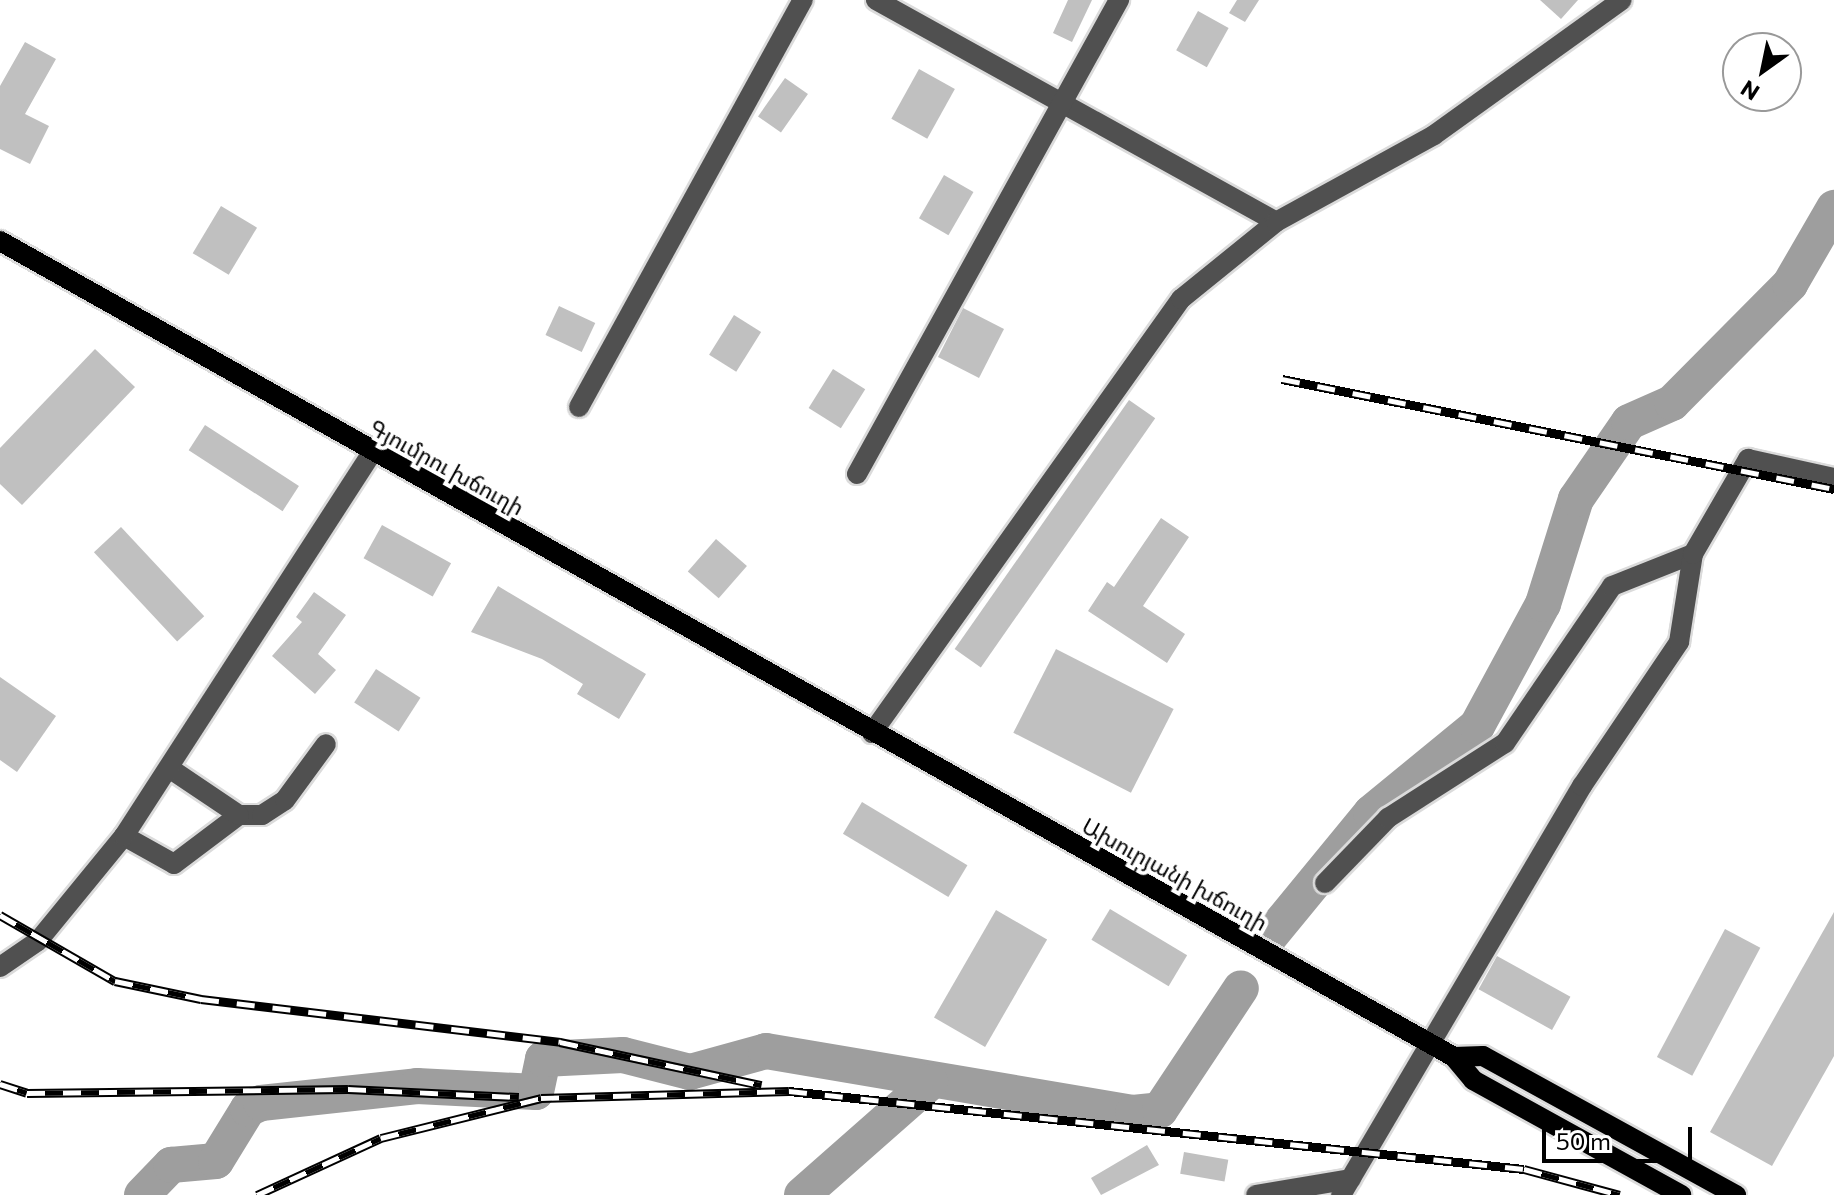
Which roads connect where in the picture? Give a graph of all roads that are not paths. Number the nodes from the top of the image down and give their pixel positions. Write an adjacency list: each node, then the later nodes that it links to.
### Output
1 (803, 0): 8 (street)
2 (876, 0): 5 (street)
3 (1119, 0): 5 (street)
4 (1622, 0): 6 (street)
5 (1062, 103): 6 (street); 10 (street)
6 (1276, 222): 13 (street)
7 (0, 241): 9 (main road, Գյումրու խճուղի)
8 (579, 407)
9 (372, 453): 13 (main road, Գյումրու խճուղի); 15 (street)
10 (857, 474)
11 (1834, 478): 12 (street)
12 (1693, 554): 18 (street); 20 (street)
13 (872, 733): 20 (main road, Ախուրյանի խճուղի)
14 (326, 744): 16 (street)
15 (169, 768): 16 (street); 17 (street)
16 (239, 815): 17 (street)
17 (124, 836): 19 (street)
18 (1325, 883)
19 (0, 967)
20 (1433, 1046): 21 (main road, Ախուրյանի խճուղի); 22 (street)
21 (1454, 1057): 24 (main road, Ախուրյանի խճուղի); 25 (main road, Ախուրյանի խճուղի)
22 (1346, 1187): 23 (street)
23 (1256, 1195)
24 (1681, 1195)
25 (1736, 1195)

